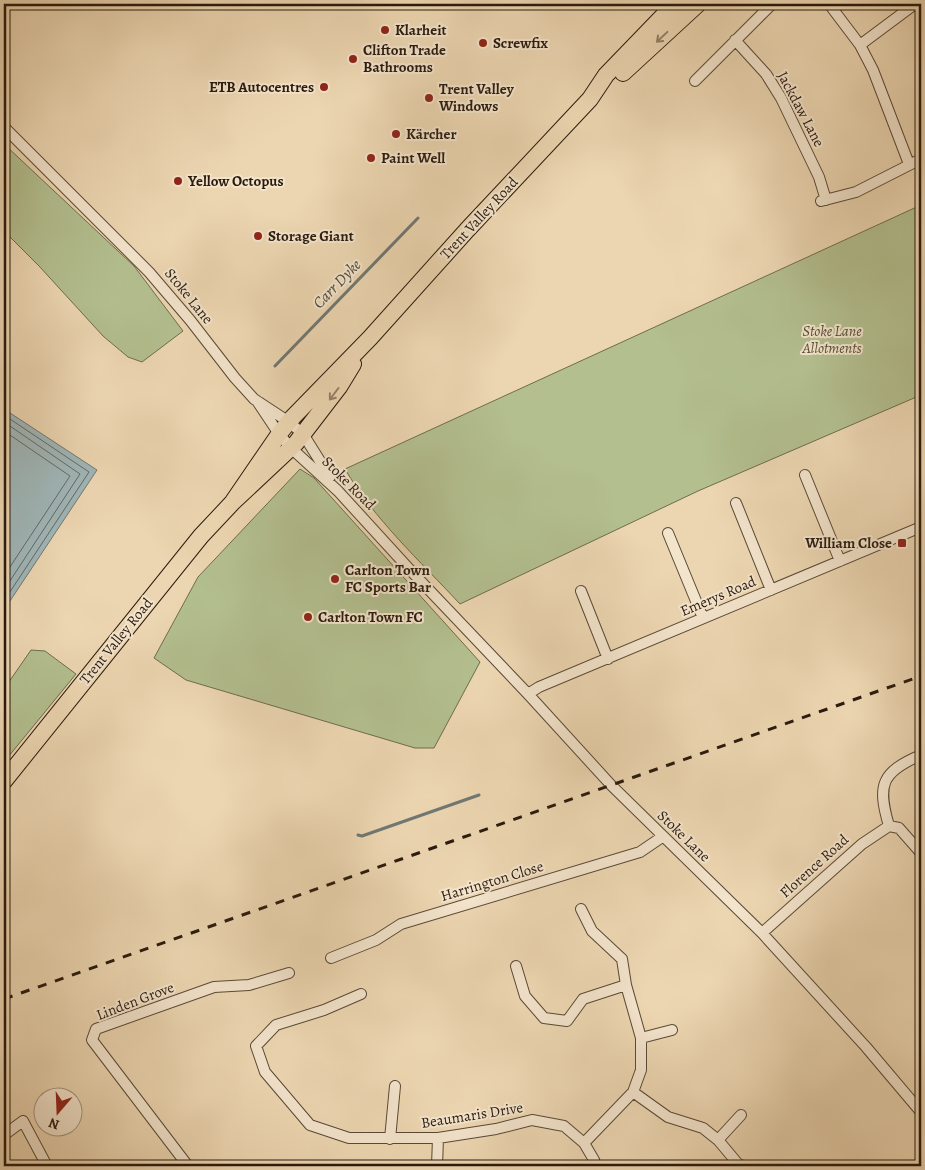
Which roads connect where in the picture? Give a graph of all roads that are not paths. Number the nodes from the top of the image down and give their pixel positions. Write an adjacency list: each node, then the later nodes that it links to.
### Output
1 (678, 4): 9 (main road, Trent Valley Road)
2 (698, 4): 9 (main road, Trent Valley Road, one-way to 9)
3 (772, 4): 6 (street)
4 (830, 4): 7 (street)
5 (915, 4): 7 (street)
6 (735, 40): 8 (street); 12 (street, Jackdaw Lane)
7 (860, 45): 12 (street)
8 (695, 81)
9 (590, 99): 13 (main road, Trent Valley Road)
10 (4, 127): 14 (street, Stoke Lane)
11 (921, 159): 12 (street)
12 (909, 164)
13 (370, 338): 15 (main road, Trent Valley Road); 16 (main road, Trent Valley Road, one-way to 16)
14 (256, 401): 15 (street, Stoke Road); 15 (street, Stoke Lane)
15 (284, 428): 16 (street, Stoke Lane); 17 (street, Stoke Road); 20 (main road, Trent Valley Road)
16 (303, 434): 17 (main road, Trent Valley Road); 19 (street, Stoke Lane)
17 (291, 448): 19 (street, Stoke Road); 20 (main road, Trent Valley Road)
18 (805, 475): 24 (street)
19 (338, 491): 25 (street, Stoke Road)
20 (232, 503): 32 (main road, Trent Valley Road)
21 (737, 503): 26 (street)
22 (921, 527): 24 (street, Emerys Road)
23 (668, 533): 28 (street)
24 (840, 561): 26 (street, Emerys Road)
25 (424, 583): 30 (street, Stoke Lane)
26 (771, 590): 28 (street, Emerys Road)
27 (581, 591): 29 (street)
28 (703, 618): 29 (street, Emerys Road)
29 (608, 659): 30 (street, Emerys Road)
30 (528, 694): 34 (street, Stoke Lane)
31 (921, 755): 33 (street)
32 (4, 782)
33 (889, 826): 35 (street); 37 (street, Florence Road)
34 (662, 837): 37 (street, Stoke Lane); 38 (street, Harrington Close)
35 (921, 853)
36 (581, 909): 41 (street)
37 (762, 933): 47 (street, Stoke Lane)
38 (331, 958)
39 (516, 966): 41 (street)
40 (289, 973): 55 (street, Linden Grove)
41 (626, 986): 44 (street)
42 (361, 994): 51 (street, Beaumaris Drive)
43 (672, 1030): 44 (street)
44 (640, 1038): 46 (street)
45 (395, 1086): 51 (street)
46 (632, 1092): 52 (street); 53 (street)
47 (921, 1112)
48 (741, 1115): 52 (street)
49 (4, 1135): 54 (street)
50 (438, 1138): 51 (street, Beaumaris Drive); 53 (street, Beaumaris Drive); 56 (street)
51 (390, 1139)
52 (718, 1140): 58 (street)
53 (584, 1143): 57 (street, Beaumaris Drive)
54 (47, 1166)
55 (188, 1166)
56 (437, 1166)
57 (596, 1166)
58 (744, 1166)

